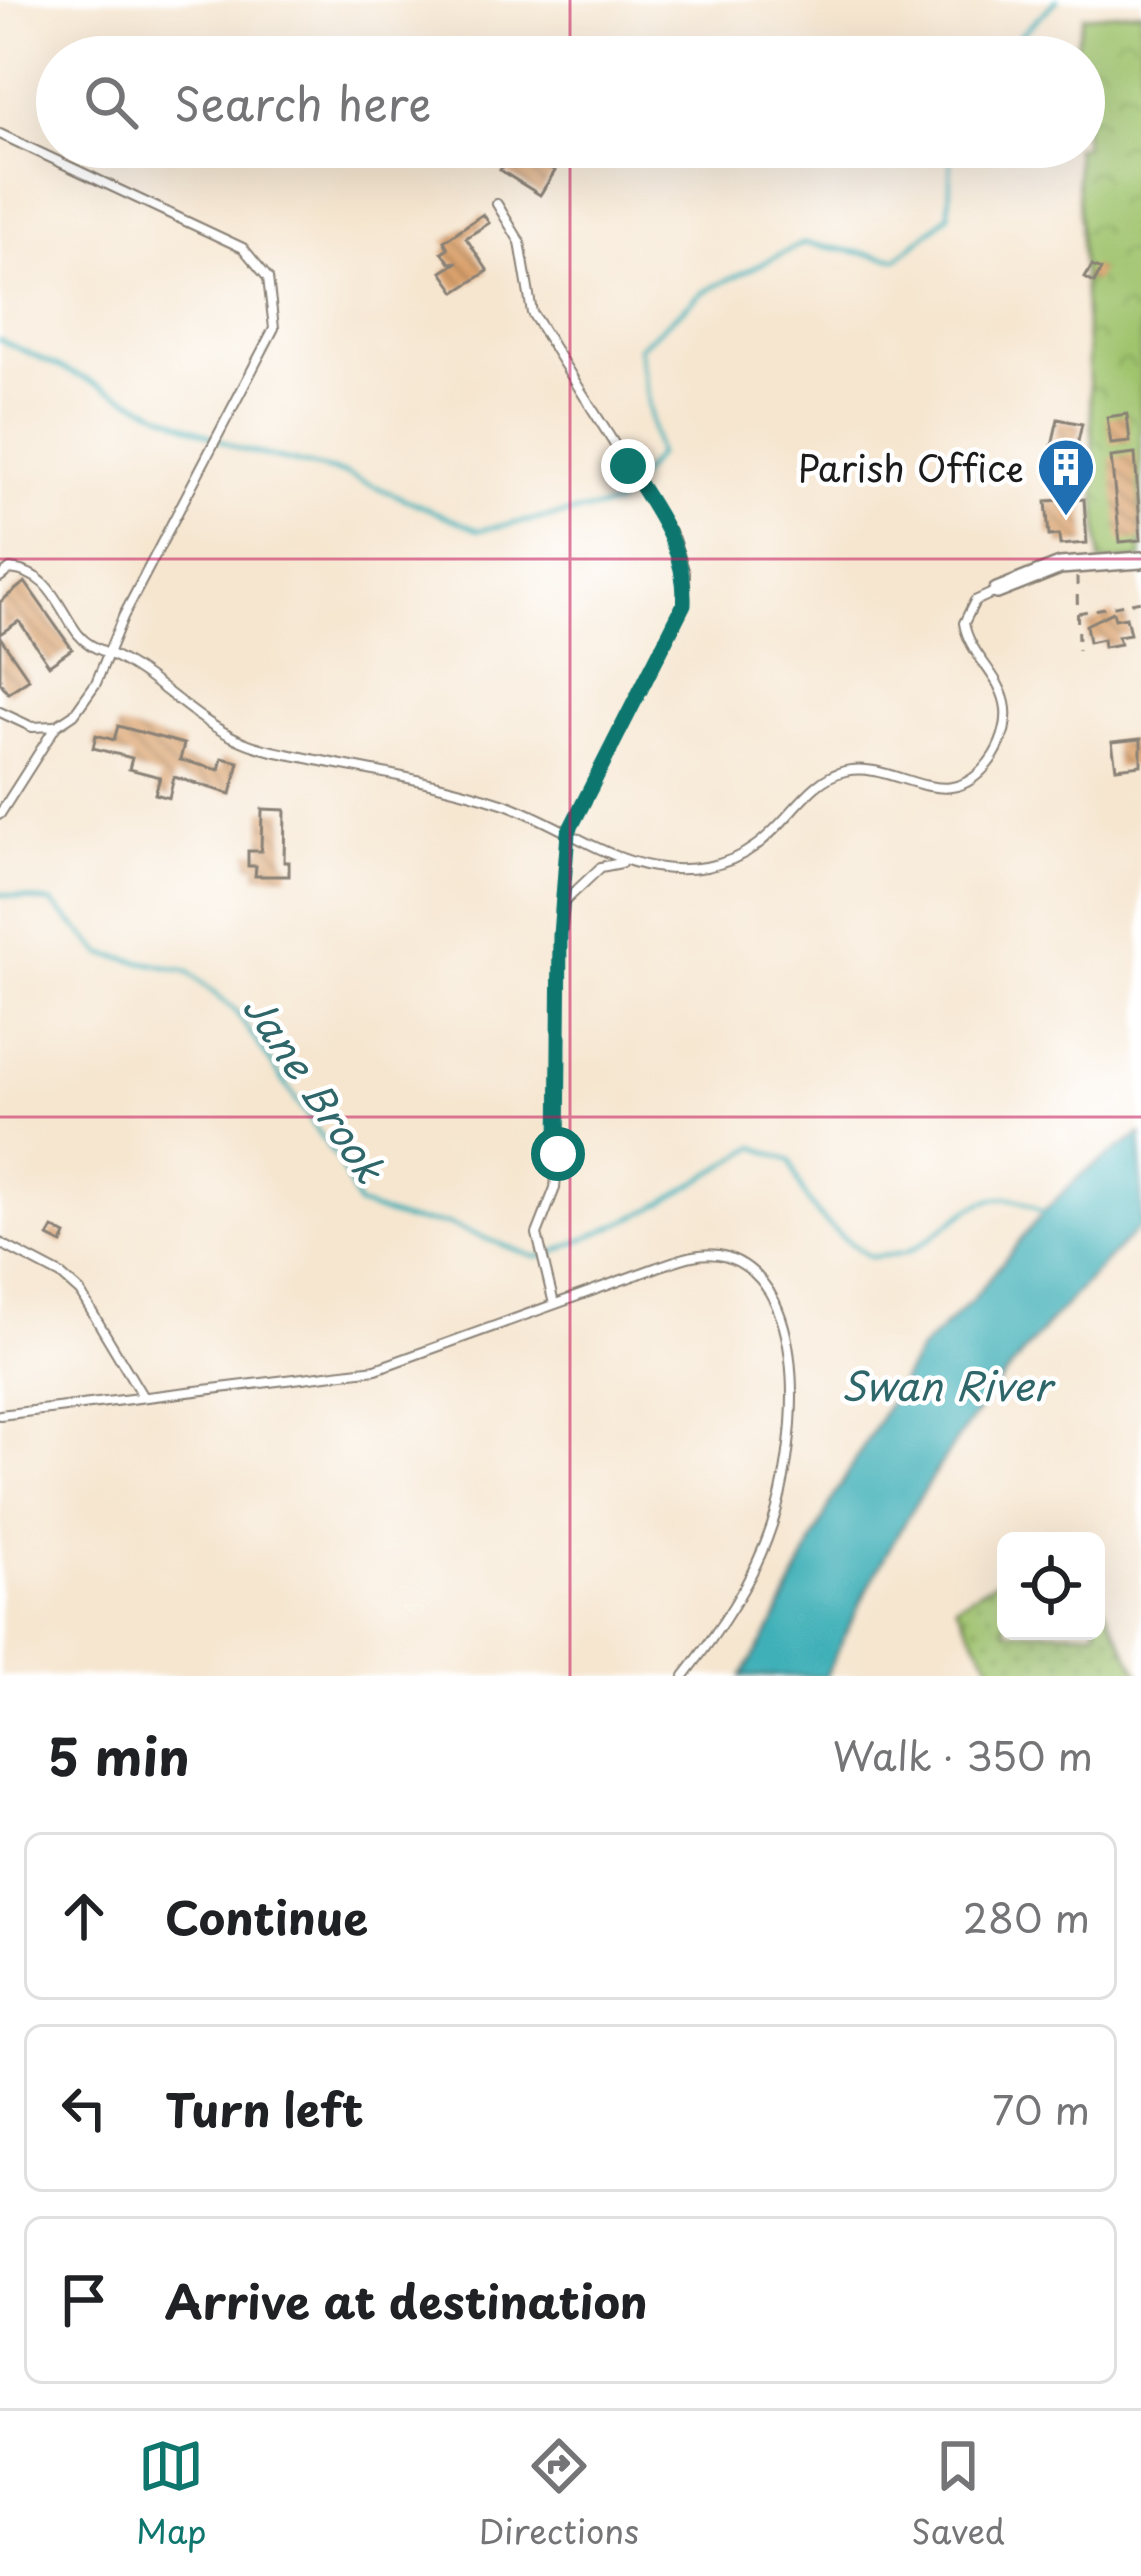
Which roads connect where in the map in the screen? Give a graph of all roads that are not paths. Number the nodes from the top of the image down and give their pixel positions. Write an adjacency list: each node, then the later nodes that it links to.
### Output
1 (0, 134): 2 (lane)
2 (36, 150)
3 (76, 168): 8 (lane)
4 (497, 204): 12 (lane)
5 (1141, 560): 7 (street)
6 (0, 577): 8 (lane)
7 (997, 591): 13 (lane)
8 (107, 652): 10 (lane); 12 (lane)
9 (0, 712): 10 (lane)
10 (56, 726): 11 (lane)
11 (0, 814)
12 (568, 833): 13 (lane); 14 (lane)
13 (623, 862): 14 (lane)
14 (566, 900): 16 (lane)
15 (0, 1244): 17 (lane)
16 (554, 1304): 17 (lane); 19 (lane)
17 (143, 1397): 18 (lane)
18 (0, 1415)
19 (685, 1676)

